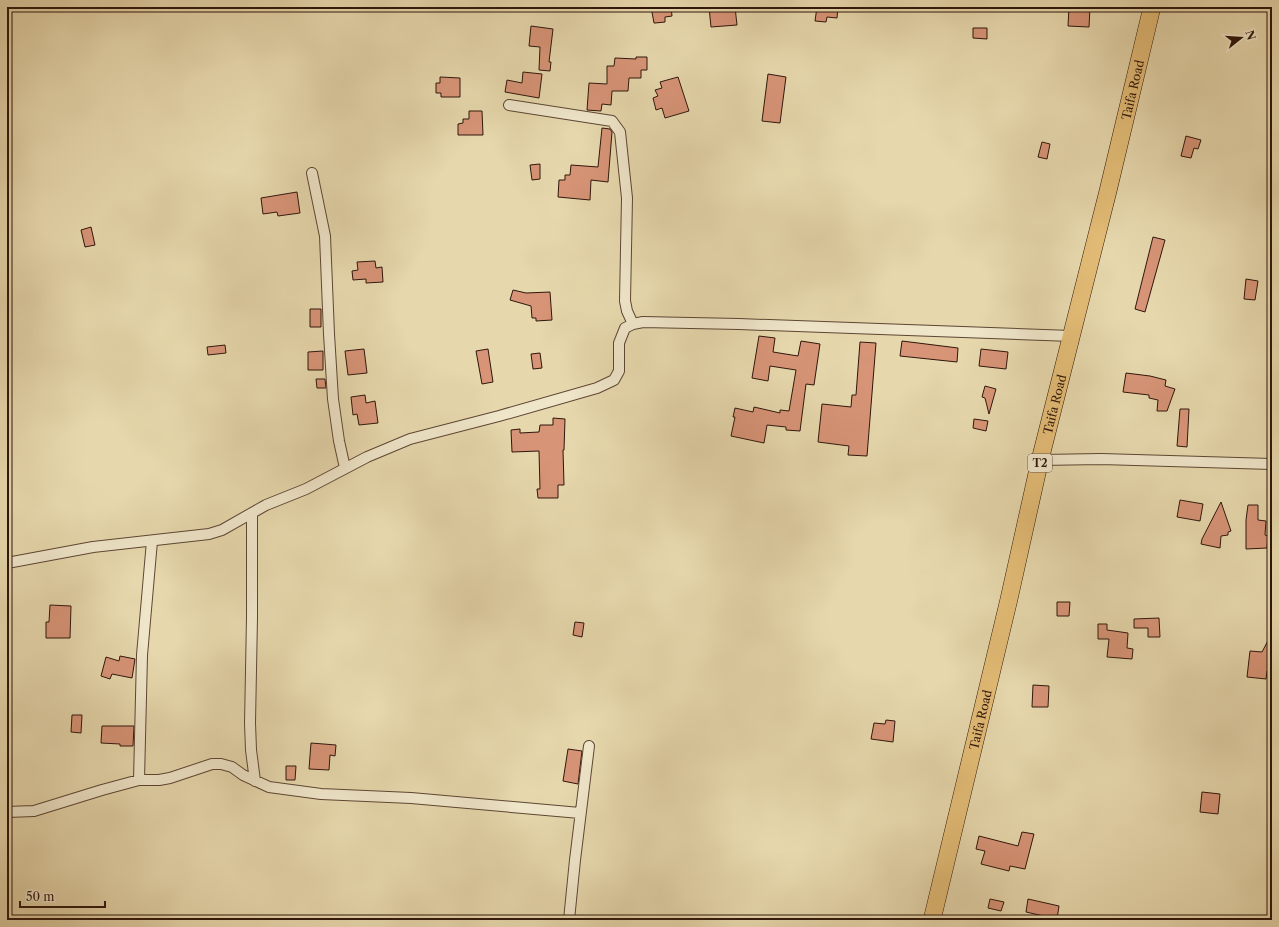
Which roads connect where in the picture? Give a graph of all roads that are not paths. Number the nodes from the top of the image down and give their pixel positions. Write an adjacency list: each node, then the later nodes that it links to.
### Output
1 (1152, 7): 5 (highway, Taifa Road / T2)
2 (509, 105): 4 (street)
3 (312, 174): 8 (street)
4 (633, 324): 5 (street); 8 (street)
5 (1072, 336): 6 (highway, Taifa Road / T2)
6 (1040, 460): 7 (street); 18 (highway, Taifa Road / T2)
7 (1272, 464)
8 (345, 468): 9 (street)
9 (252, 513): 10 (street); 14 (street)
10 (152, 541): 11 (street); 13 (street)
11 (7, 563)
12 (588, 746): 16 (street)
13 (139, 780): 14 (street); 15 (street)
14 (255, 781): 16 (street)
15 (7, 812)
16 (580, 813): 17 (street)
17 (569, 920)
18 (932, 920)

